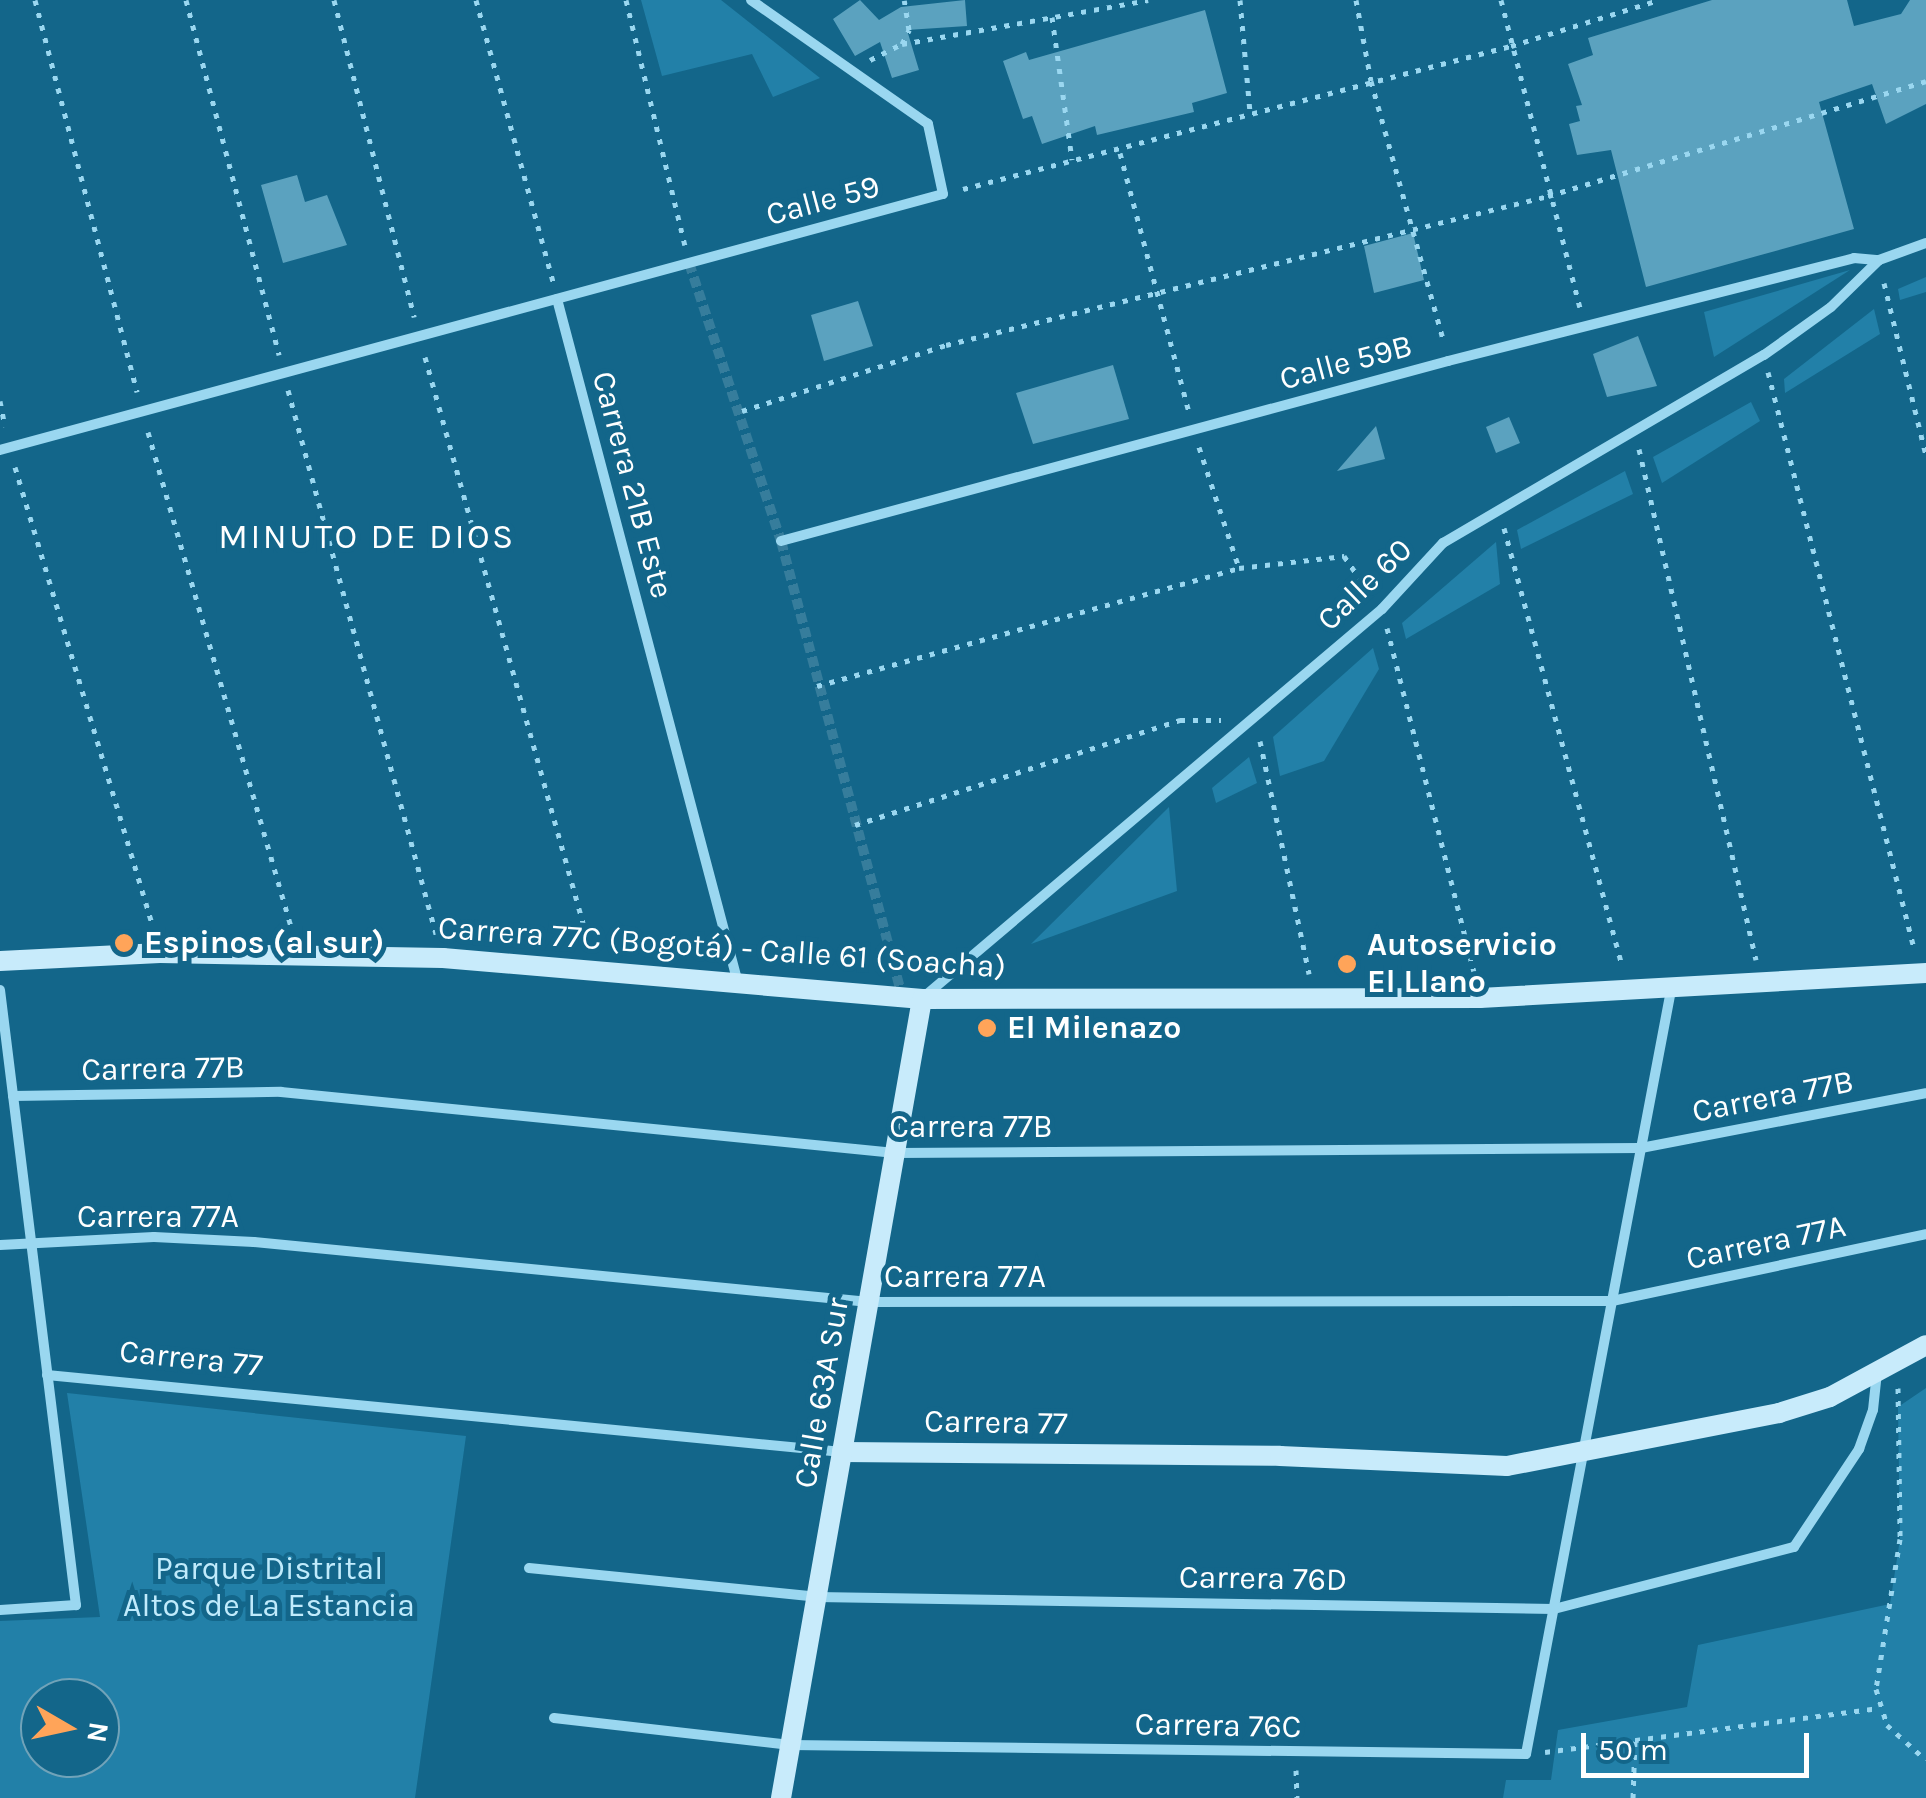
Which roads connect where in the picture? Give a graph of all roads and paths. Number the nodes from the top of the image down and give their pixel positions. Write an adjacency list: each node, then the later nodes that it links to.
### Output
1 (35, 0): 37 (path)
2 (186, 0): 35 (path)
3 (334, 0): 32 (path)
4 (476, 0): 29 (path)
5 (626, 0): 28 (path)
6 (751, 0): 17 (street)
7 (904, 0): 15 (path)
8 (1148, 0): 13 (path)
9 (1240, 0): 20 (path)
10 (1356, 0): 18 (path)
11 (1501, 0): 16 (path)
12 (1659, 0): 16 (path)
13 (1112, 3): 14 (path)
14 (1052, 17): 15 (path); 22 (path)
15 (902, 44): 17 (path)
16 (1511, 46): 18 (path); 24 (path)
17 (854, 68): 23 (street)
18 (1370, 80): 20 (path); 25 (path)
19 (1926, 81): 24 (path)
20 (1250, 111): 21 (path)
21 (1120, 152): 22 (path); 30 (path)
22 (1072, 160): 23 (path)
23 (943, 194): 28 (street, Calle 59)
24 (1548, 196): 25 (path); 31 (path)
25 (1415, 231): 30 (path); 34 (path)
26 (1926, 243): 27 (street, Calle 59B)
27 (1879, 260): 31 (street, Calle 59B); 33 (street, Calle 60); 42 (path)
28 (689, 263): 29 (street, Calle 59)
29 (557, 298): 32 (street, Calle 59); 57 (street, Carrera 21B Este)
30 (1156, 298): 38 (path); 39 (path)
31 (1585, 327): 34 (street, Calle 59B)
32 (419, 336): 35 (street, Calle 59); 54 (path)
33 (1764, 355): 40 (street, Calle 60); 55 (path)
34 (1448, 361): 39 (street, Calle 59B)
35 (284, 373): 37 (street, Calle 59); 52 (path)
36 (0, 402): 41 (path)
37 (142, 411): 41 (street, Calle 59); 51 (path)
38 (742, 411)
39 (1194, 431): 44 (street, Calle 59B); 45 (path)
40 (1635, 434): 43 (street, Calle 60); 56 (path)
41 (4, 448): 50 (path)
42 (1926, 455)
43 (1498, 505): 46 (street, Calle 60); 60 (path)
44 (780, 541)
45 (1239, 568): 46 (path); 47 (path)
46 (1382, 609): 48 (street, Calle 60); 62 (path)
47 (818, 686)
48 (1255, 720): 49 (path); 61 (street, Calle 60); 63 (path)
49 (855, 824)
50 (160, 952): 51 (street, Carrera 77C (Bogotá) - Calle 61 (Soacha)); 53 (street, Carrera 77C (Bogotá) - Calle 61 (Soacha))
51 (298, 952): 52 (street, Carrera 77C (Bogotá) - Calle 61 (Soacha))
52 (443, 958): 54 (street, Carrera 77C (Bogotá) - Calle 61 (Soacha))
53 (0, 961)
54 (597, 971): 57 (street, Carrera 77C (Bogotá) - Calle 61 (Soacha))
55 (1923, 972): 56 (street, Carrera 77C (Bogotá) - Calle 61 (Soacha))
56 (1762, 982): 59 (street, Carrera 77C (Bogotá) - Calle 61 (Soacha))
57 (738, 983): 61 (street, Carrera 77C (Bogotá) - Calle 61 (Soacha))
58 (0, 990): 65 (street)
59 (1671, 990): 60 (street, Carrera 77C (Bogotá) - Calle 61 (Soacha)); 66 (street)
60 (1630, 992): 62 (street, Carrera 77C (Bogotá) - Calle 61 (Soacha))
61 (922, 998): 63 (street, Carrera 77C (Bogotá) - Calle 61 (Soacha)); 67 (street, Calle 63A Sur)
62 (1480, 998): 63 (street, Carrera 77C (Bogotá) - Calle 61 (Soacha))
63 (1314, 1001)
64 (1926, 1093): 66 (street, Carrera 77B)
65 (13, 1096): 67 (street, Carrera 77B); 70 (street)
66 (1641, 1148): 67 (street, Carrera 77B); 71 (street)
67 (895, 1154): 72 (street, Calle 63A Sur)
68 (1926, 1234): 71 (street, Carrera 77A)
69 (0, 1245): 70 (street, Carrera 77A)
70 (31, 1245): 72 (street, Carrera 77A); 76 (street)
71 (1612, 1301): 72 (street, Carrera 77A); 78 (street)
72 (869, 1302): 77 (street, Calle 63A Sur)
73 (1926, 1345): 74 (street, Carrera 77)
74 (1898, 1360): 75 (street, Carrera 77); 83 (path)
75 (1877, 1373): 78 (street, Carrera 77); 81 (street, Carrera 76D)
76 (47, 1375): 77 (street, Carrera 77); 82 (street)
77 (842, 1452): 78 (street, Carrera 77); 80 (street, Calle 63A Sur)
78 (1582, 1456): 81 (street)
79 (529, 1568): 80 (street, Carrera 76D)
80 (817, 1598): 81 (street, Carrera 76D); 86 (street, Calle 63A Sur)
81 (1554, 1609): 88 (street)
82 (0, 1610)
83 (1880, 1708): 85 (path); 89 (path)
84 (554, 1718): 86 (street, Carrera 76C)
85 (1635, 1740): 88 (path); 92 (path)
86 (790, 1745): 87 (street, Carrera 76C); 90 (street, Calle 63A Sur)
87 (1296, 1752): 88 (street, Carrera 76C); 91 (path)
88 (1526, 1754)
89 (1926, 1760)
90 (781, 1798)
91 (1297, 1798)
92 (1633, 1798)

